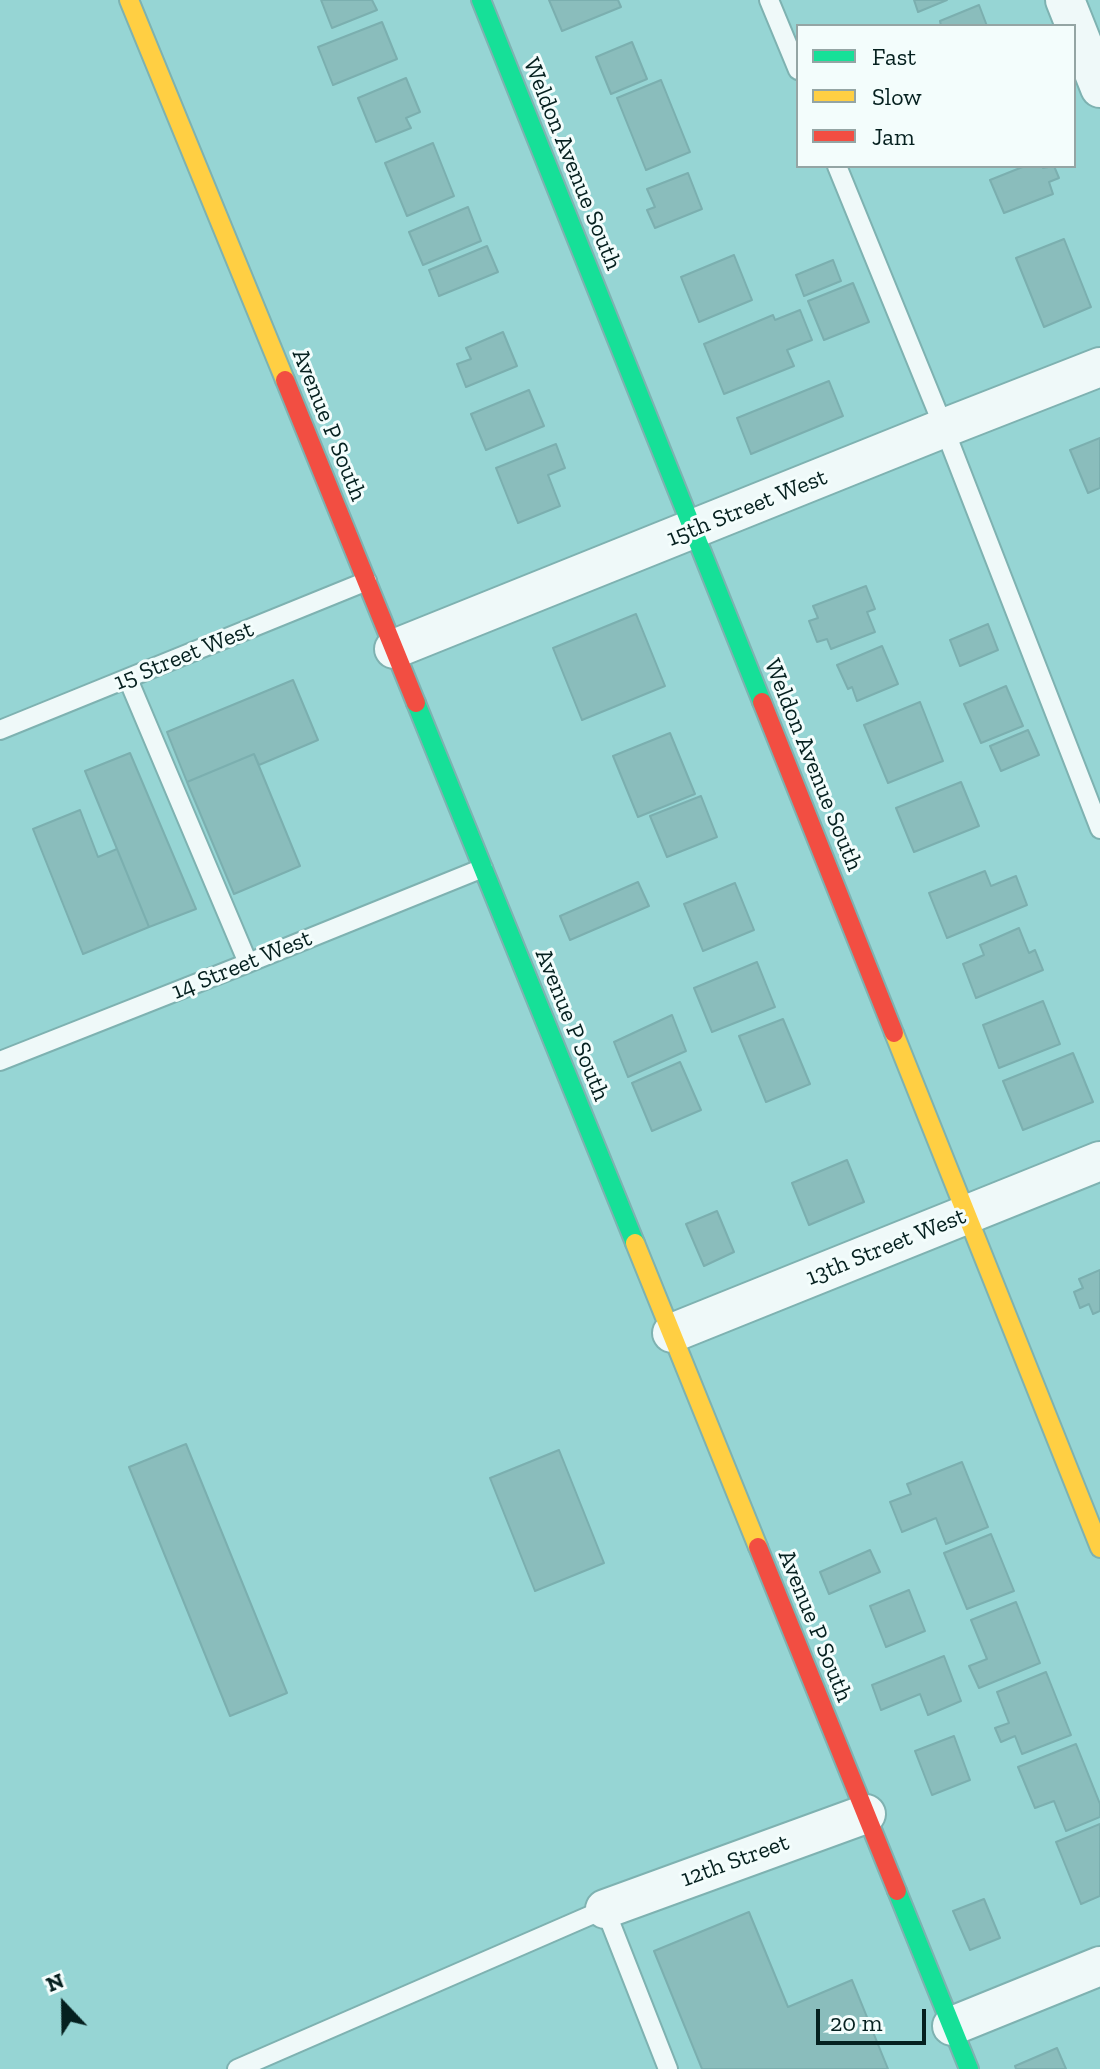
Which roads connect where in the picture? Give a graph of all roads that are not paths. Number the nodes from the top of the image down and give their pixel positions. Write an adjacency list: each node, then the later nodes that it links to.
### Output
1 (129, 0): 13 (main road, Avenue P South)
2 (481, 0): 12 (main road, Weldon Avenue South)
3 (769, 0): 7 (lane)
4 (1065, 0): 5 (street)
5 (1075, 24)
6 (1076, 28): 8 (street)
7 (796, 65)
8 (1100, 88)
9 (838, 168): 11 (lane)
10 (1100, 367): 11 (street, 15th Street West)
11 (944, 428): 12 (street, 15th Street West); 17 (lane)
12 (693, 529): 14 (street, 15th Street West); 22 (main road, Weldon Avenue South)
13 (367, 581): 14 (main road, Avenue P South); 15 (lane, 15 Street West)
14 (394, 649): 18 (main road, Avenue P South)
15 (128, 679): 16 (lane, 15 Street West); 19 (lane)
16 (0, 730)
17 (1100, 829)
18 (483, 868): 19 (lane, 14 Street West); 23 (main road, Avenue P South)
19 (248, 963): 20 (lane, 14 Street West)
20 (0, 1061)
21 (1100, 1161): 22 (street, 13th Street West)
22 (967, 1215): 23 (street, 13th Street West); 24 (main road, Weldon Avenue South)
23 (672, 1333): 25 (main road, Avenue P South)
24 (1100, 1548)
25 (866, 1814): 26 (street, 12th Street); 28 (main road, Avenue P South)
26 (605, 1909): 29 (lane); 30 (lane)
27 (1100, 1966): 28 (street)
28 (952, 2026): 31 (main road, Avenue P South)
29 (237, 2069)
30 (668, 2069)
31 (969, 2069)

